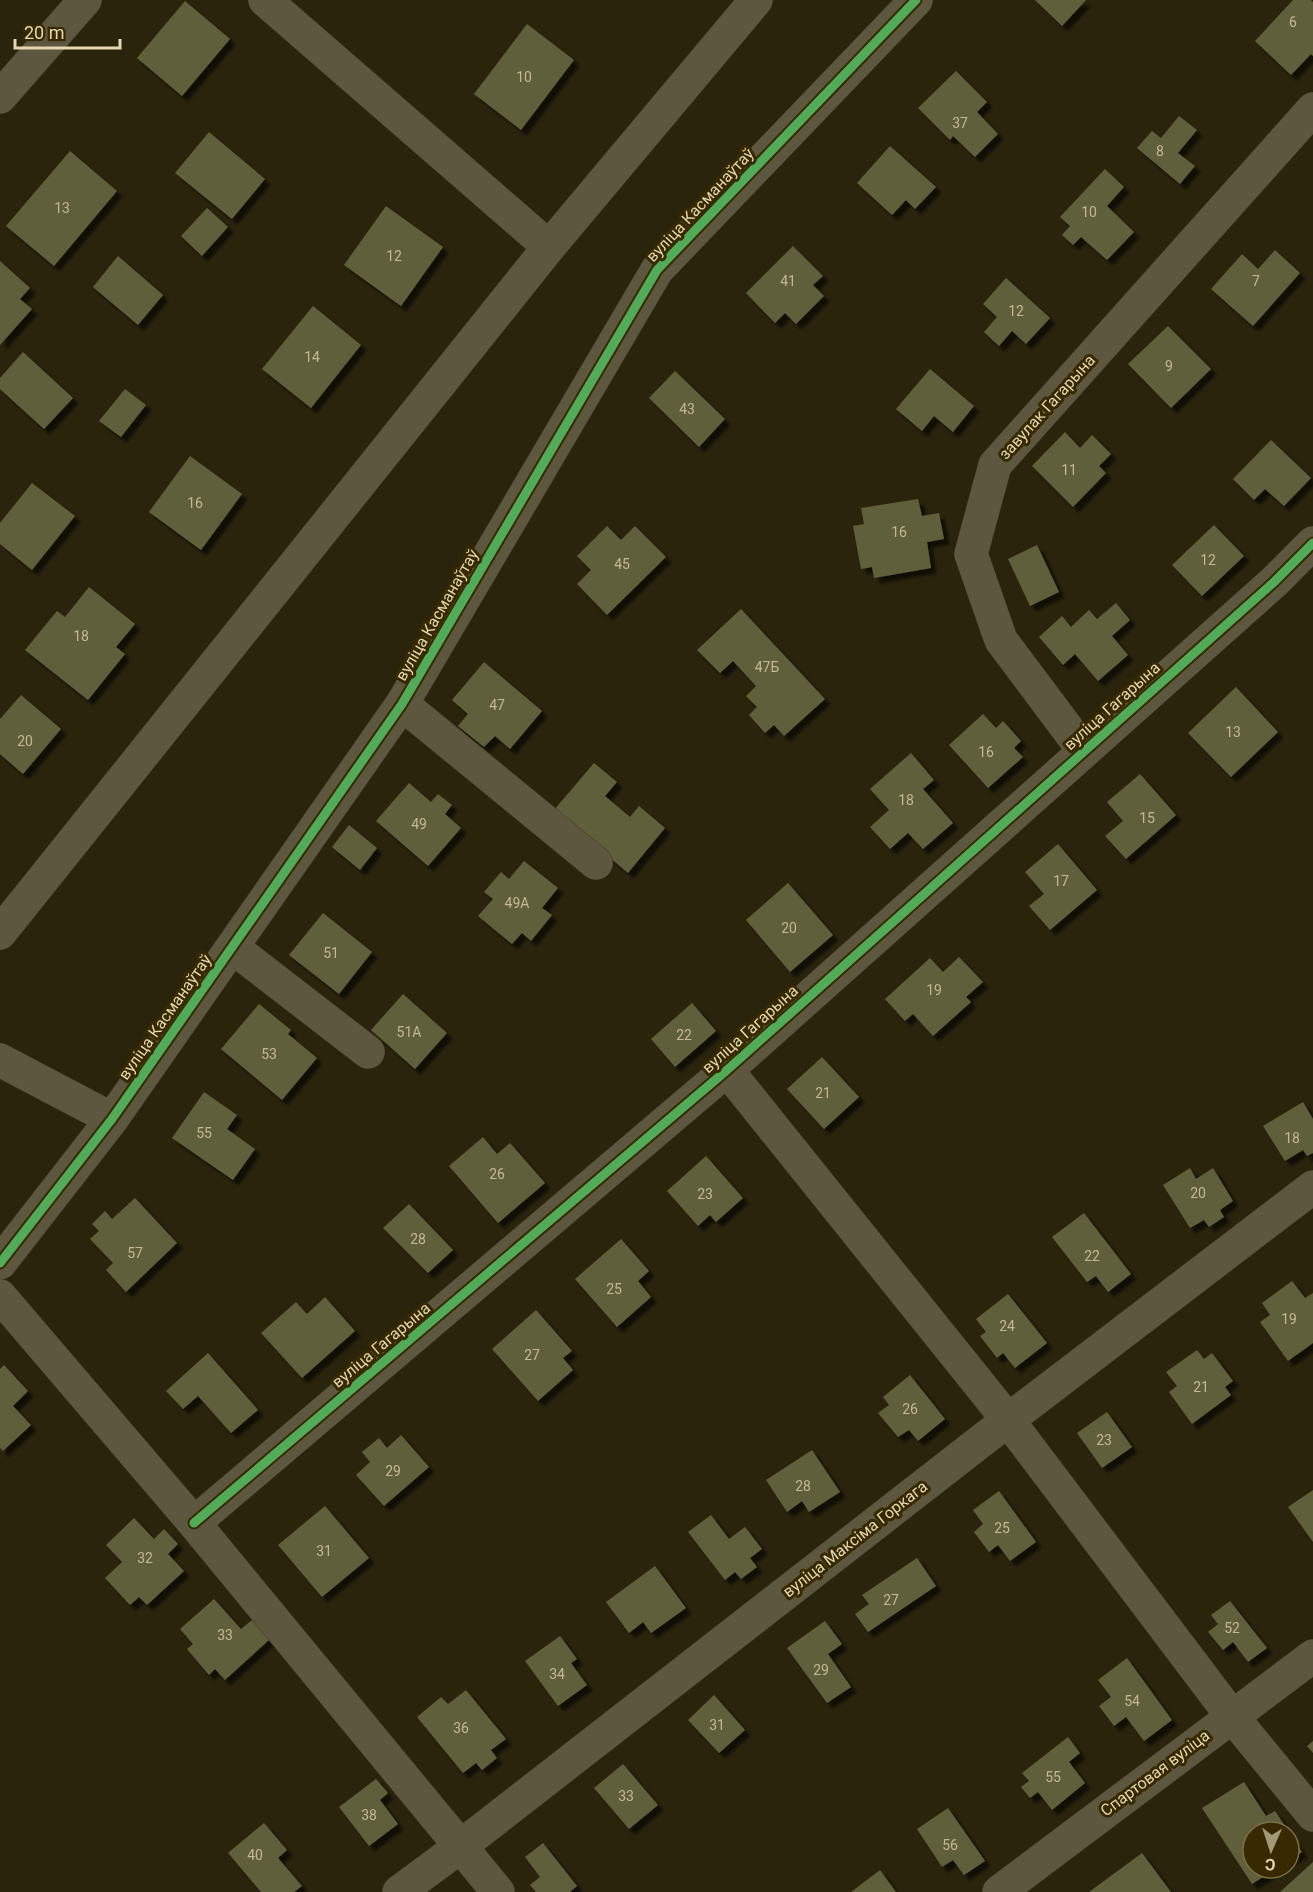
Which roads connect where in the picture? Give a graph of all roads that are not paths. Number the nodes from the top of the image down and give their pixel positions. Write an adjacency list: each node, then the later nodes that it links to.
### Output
1 (85, 0): 5 (street)
2 (265, 0): 7 (street)
3 (756, 0): 7 (street)
4 (916, 0): 9 (street, вуліца Касманаўтаў)
5 (0, 97)
6 (1313, 109): 10 (street, завулак Гагарына)
7 (549, 247): 12 (street)
8 (1313, 543): 10 (street, вуліца Гагарына)
9 (402, 704): 11 (street); 17 (street, вуліца Касманаўтаў)
10 (1084, 751): 16 (street, вуліца Гагарына)
11 (596, 863)
12 (0, 933)
13 (245, 957): 14 (street)
14 (368, 1052)
15 (0, 1059): 17 (street)
16 (727, 1070): 21 (street); 22 (street, вуліца Гагарына)
17 (112, 1119): 19 (street, вуліца Касманаўтаў)
18 (1313, 1187): 21 (street, вуліца Максіма Горкага)
19 (0, 1263)
20 (0, 1296): 22 (street)
21 (1008, 1420): 24 (street); 26 (street, вуліца Максіма Горкага)
22 (194, 1523): 26 (street)
23 (1313, 1656): 24 (street, Спартовая вуліца)
24 (1231, 1715): 25 (street); 29 (street, Спартовая вуліца)
25 (1313, 1815)
26 (461, 1846): 27 (street, вуліца Максіма Горкага); 28 (street)
27 (399, 1892)
28 (498, 1892)
29 (999, 1892)

